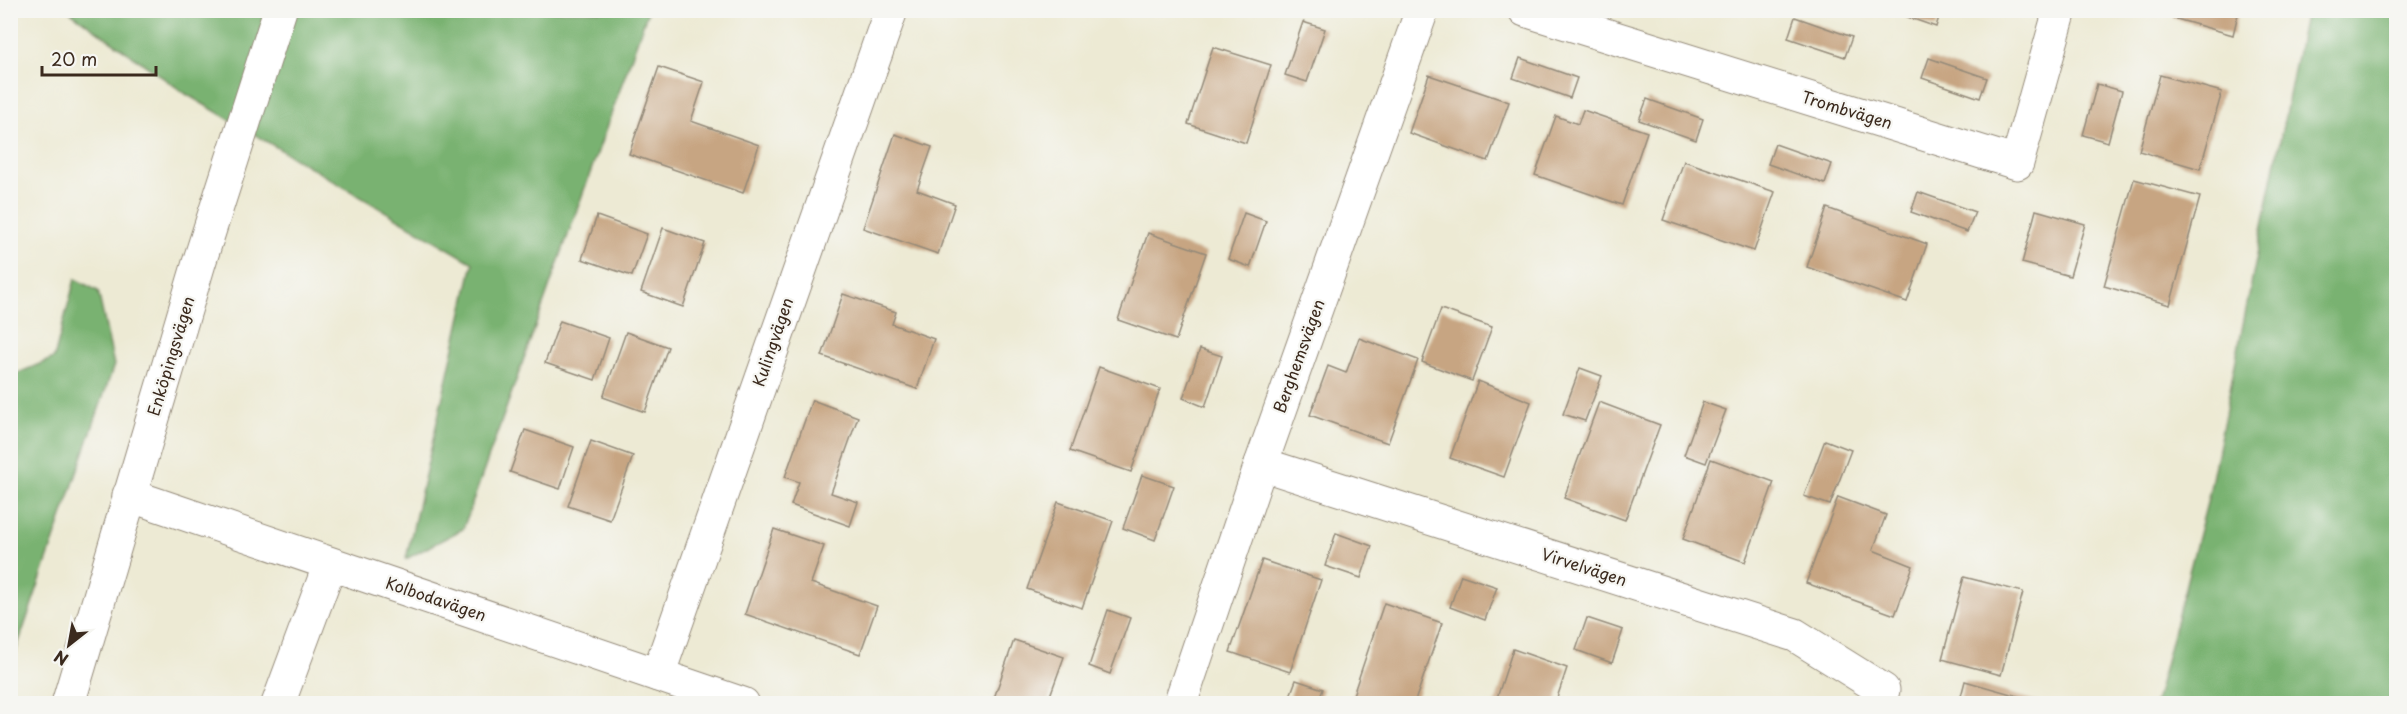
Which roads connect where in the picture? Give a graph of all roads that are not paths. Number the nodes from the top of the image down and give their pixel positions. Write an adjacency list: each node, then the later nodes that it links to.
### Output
1 (280, 10): 7 (street, Enköpingsvägen)
2 (891, 10): 9 (street, Kulingvägen)
3 (1422, 10): 6 (street, Berghemsvägen)
4 (1525, 10): 5 (street, Trombvägen)
5 (2060, 10)
6 (1261, 464): 13 (street, Berghemsvägen); 14 (street, Virvelvägen)
7 (129, 495): 8 (street, Kolbodavägen); 10 (street, Enköpingsvägen)
8 (330, 564): 9 (street, Kolbodavägen); 11 (street)
9 (658, 675): 12 (street, Kolbodavägen)
10 (68, 704)
11 (278, 704)
12 (743, 704)
13 (1180, 704)
14 (1879, 704)

